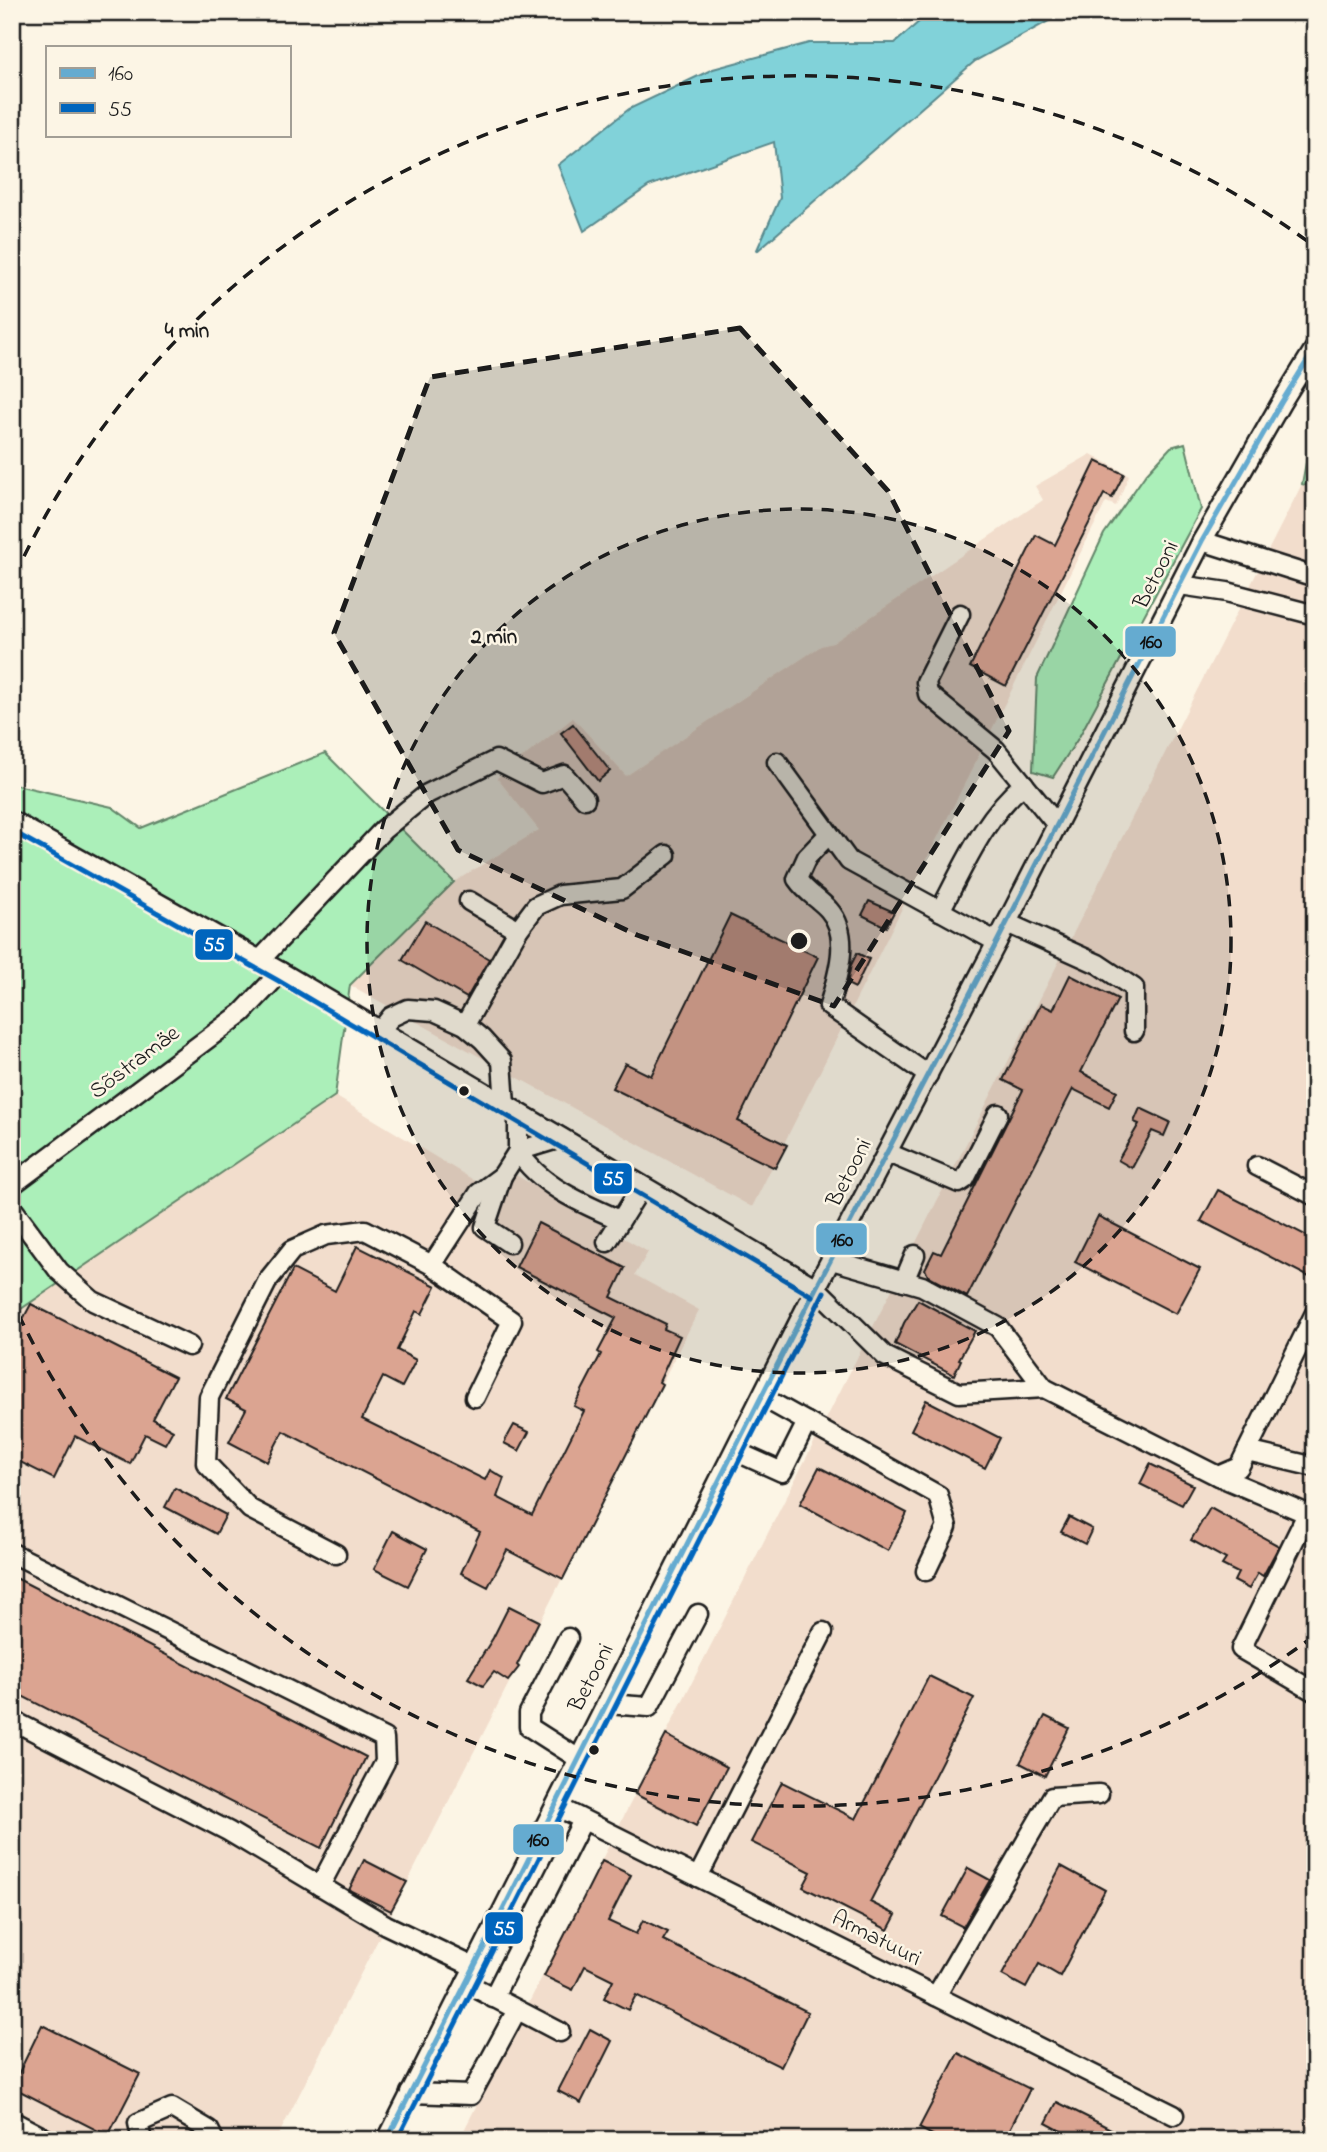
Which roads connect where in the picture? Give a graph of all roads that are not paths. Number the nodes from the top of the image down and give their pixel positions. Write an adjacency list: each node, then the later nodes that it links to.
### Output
1 (1315, 348): 2 (street, Betooni)
2 (1202, 541): 3 (street); 4 (street, Betooni)
3 (1315, 578)
4 (1180, 584): 6 (street); 11 (street, Betooni)
5 (960, 614): 8 (street)
6 (1315, 615)
7 (777, 762): 12 (street)
8 (1024, 784): 11 (street); 15 (street)
9 (585, 799): 19 (street)
10 (12, 821): 19 (street)
11 (1057, 824): 16 (street, Betooni)
12 (829, 834): 15 (street); 24 (street)
13 (666, 855): 17 (street)
14 (470, 901): 17 (street)
15 (940, 911): 18 (street)
16 (1007, 923): 18 (street, Betooni); 23 (street)
17 (518, 930): 21 (street)
18 (997, 942): 24 (street, Betooni)
19 (260, 960): 20 (street)
20 (281, 972): 22 (street); 32 (street, Sõstramäe)
21 (466, 1025): 22 (street); 25 (street)
22 (380, 1031): 25 (street)
23 (1134, 1031)
24 (928, 1074): 29 (street, Betooni)
25 (511, 1109): 27 (street); 28 (street)
26 (998, 1114): 29 (street)
27 (561, 1138): 28 (street); 33 (street)
28 (518, 1151): 31 (street); 36 (street)
29 (888, 1153): 40 (street, Betooni)
30 (1258, 1166): 34 (street)
31 (502, 1176): 38 (street); 41 (street)
32 (12, 1185)
33 (642, 1186): 36 (street); 43 (street)
34 (1315, 1196)
35 (12, 1208): 45 (street)
36 (620, 1220): 37 (street)
37 (607, 1242)
38 (509, 1243)
39 (915, 1255): 42 (street)
40 (832, 1260): 42 (street); 43 (street, Betooni)
41 (432, 1265): 47 (street); 56 (street)
42 (904, 1281): 46 (street)
43 (816, 1288): 46 (street); 48 (street, Betooni)
44 (1315, 1313): 51 (street)
45 (189, 1346)
46 (1044, 1388): 53 (street)
47 (475, 1397)
48 (762, 1397): 49 (street); 50 (street, Betooni)
49 (807, 1422): 50 (street); 57 (street)
50 (735, 1451): 62 (street, Betooni)
51 (1247, 1451): 52 (street); 53 (street)
52 (1315, 1467)
53 (1218, 1476): 54 (street)
54 (1311, 1516): 61 (street)
55 (12, 1553): 69 (street)
56 (336, 1554)
57 (926, 1571)
58 (698, 1614): 62 (street)
59 (822, 1632): 68 (street)
60 (568, 1638): 64 (street)
61 (1315, 1692)
62 (607, 1704): 64 (street, Betooni)
63 (12, 1720): 69 (street)
64 (579, 1759): 66 (street, Betooni)
65 (1099, 1794): 71 (street)
66 (556, 1806): 67 (street, Armatuuri); 70 (street, Betooni)
67 (583, 1819): 68 (street, Armatuuri); 72 (street)
68 (698, 1877): 71 (street, Armatuuri)
69 (320, 1885): 70 (street)
70 (470, 1975): 72 (street); 75 (street, Betooni)
71 (936, 1996): 76 (street, Armatuuri)
72 (494, 1998): 73 (street)
73 (517, 2010): 74 (street); 75 (street)
74 (560, 2032)
75 (410, 2093): 81 (street, Betooni)
76 (1174, 2115)
77 (12, 2121): 78 (street)
78 (48, 2140)
79 (142, 2140): 80 (street)
80 (214, 2140)
81 (387, 2140)

